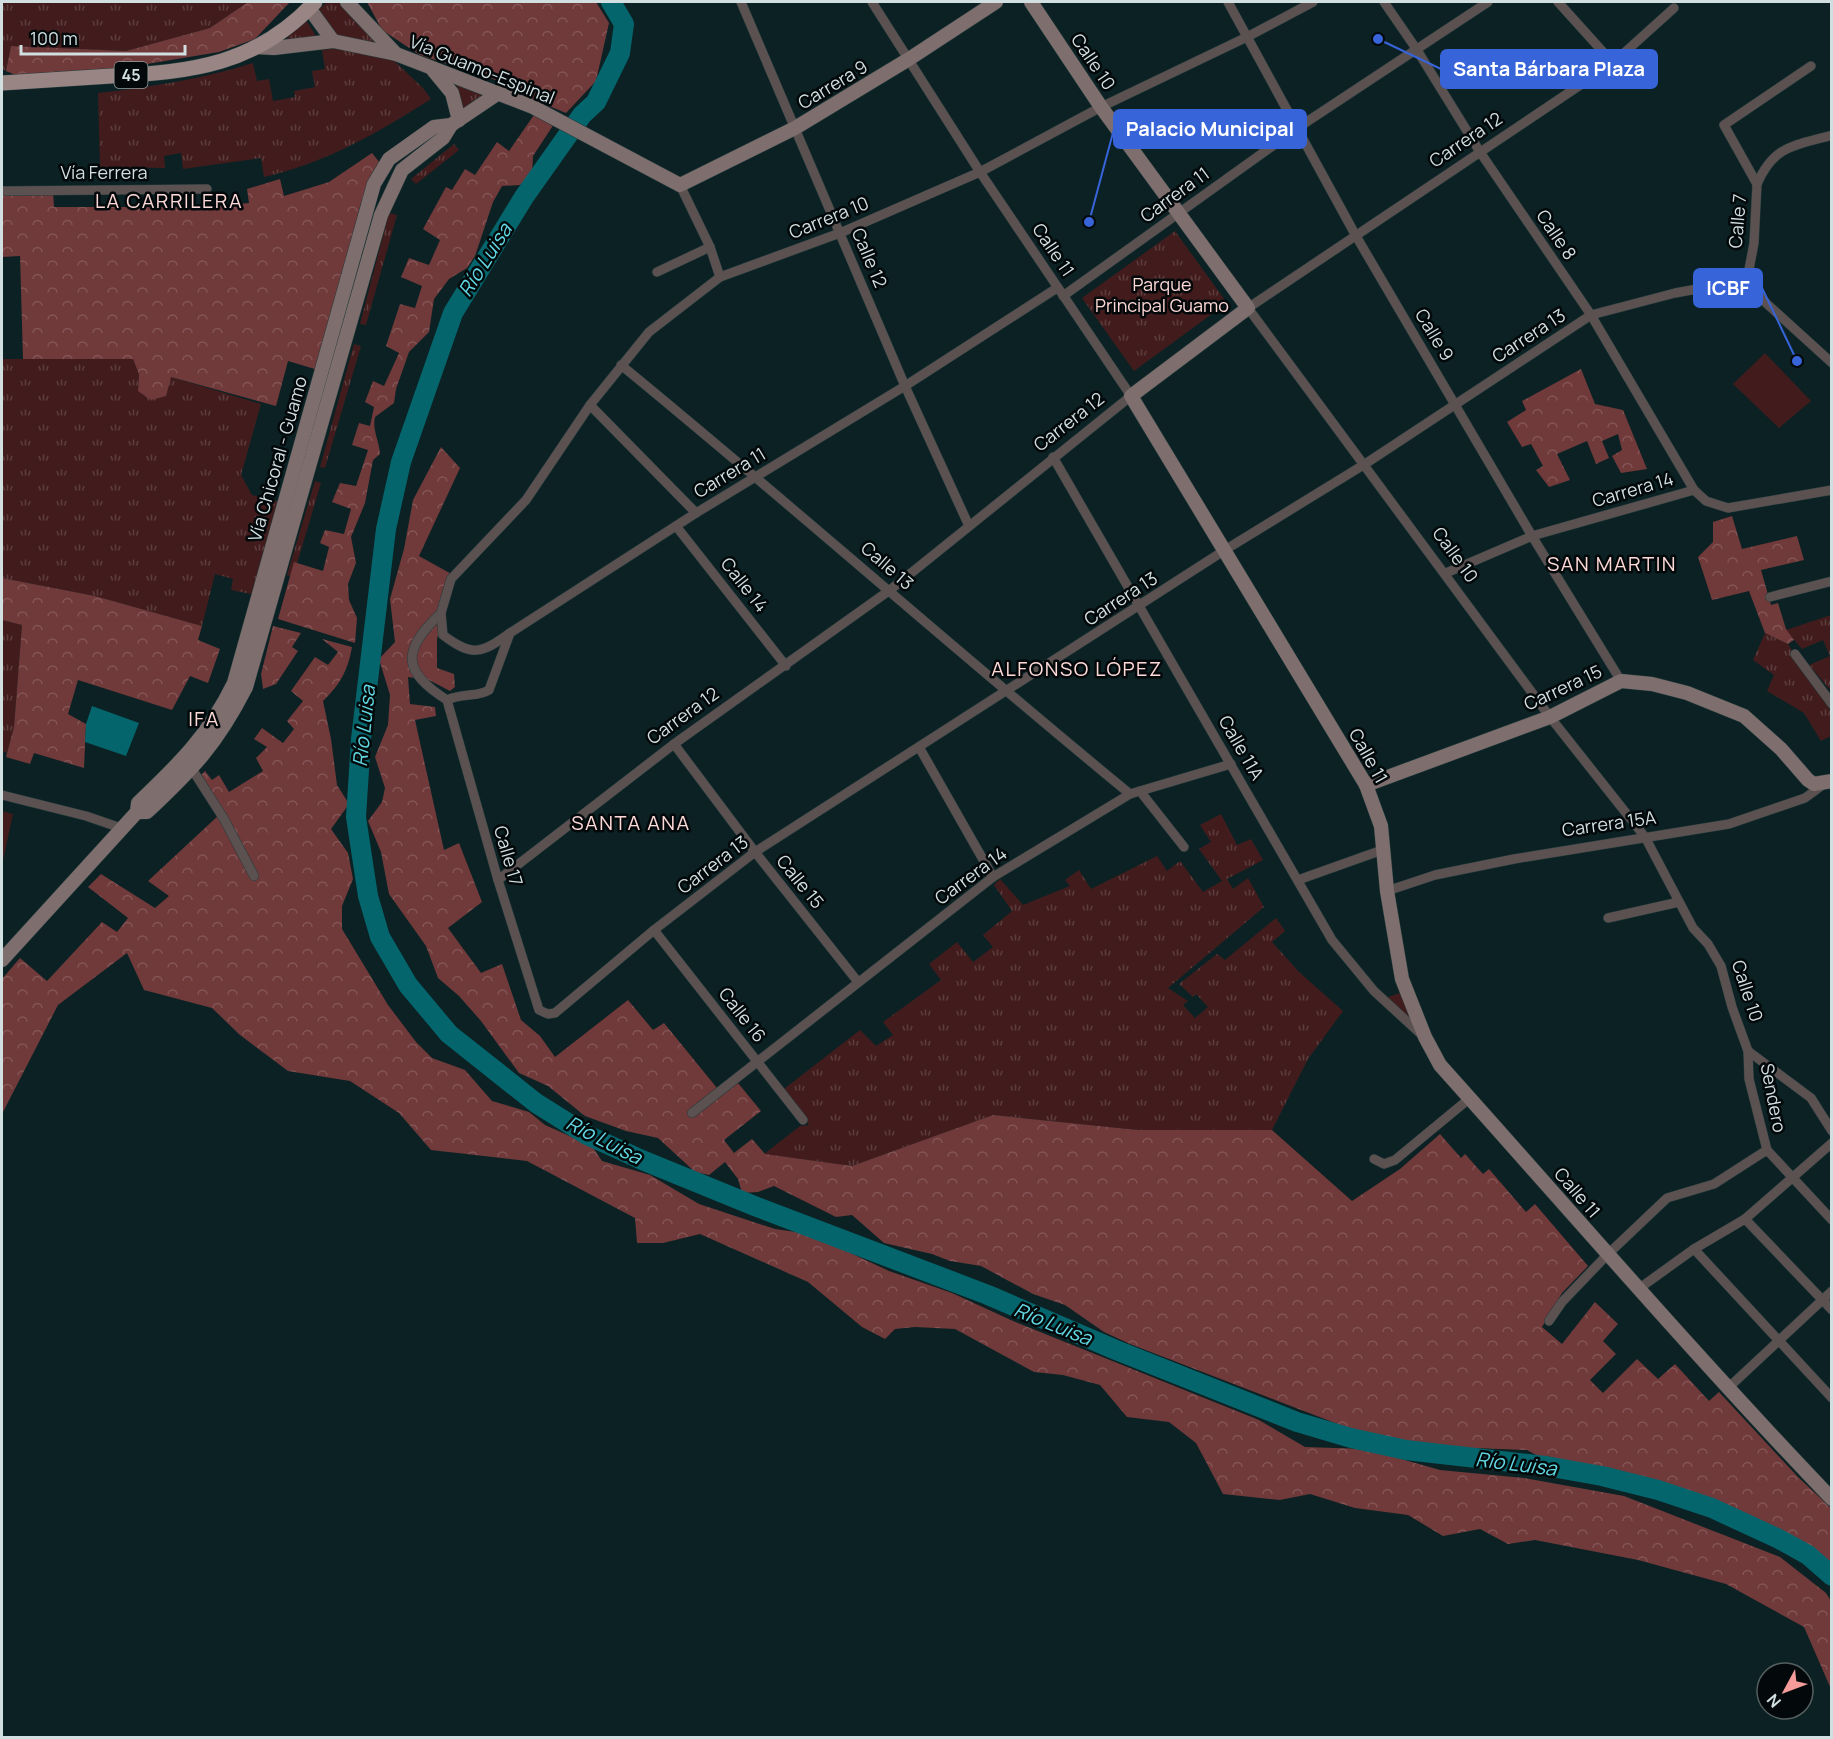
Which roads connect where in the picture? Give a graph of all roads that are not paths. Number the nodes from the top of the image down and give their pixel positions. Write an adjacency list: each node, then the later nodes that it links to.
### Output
1 (347, 2): 12 (street)
2 (741, 2): 30 (street, Calle 12)
3 (872, 2): 19 (street, Calle 11)
4 (996, 2): 19 (street, Carrera 9)
5 (1030, 2): 27 (street, Calle 10)
6 (1228, 2): 14 (street, Calle 9)
7 (1313, 2): 14 (street, Carrera 10)
8 (1384, 2): 17 (street, Calle 8)
9 (1488, 2): 17 (street, Carrera 11)
10 (1558, 2): 20 (street)
11 (312, 5): 15 (street); 16 (main road, 45)
12 (358, 7): 18 (street)
13 (1674, 8): 20 (street, Carrera 12)
14 (1247, 37): 27 (street, Carrera 10); 29 (street, Calle 9)
15 (333, 41): 16 (street, Vía Guamo-Espinal); 18 (street, Vía Guamo-Espinal)
16 (255, 47): 24 (main road, 45)
17 (1417, 50): 29 (street, Carrera 11); 32 (street, Calle 8)
18 (396, 54): 22 (street, Vía Guamo-Espinal)
19 (909, 59): 30 (street, Carrera 9); 33 (street, Calle 11)
20 (1613, 63): 32 (street, Carrera 12)
21 (1811, 66): 34 (street, Calle 7)
22 (429, 67): 26 (street, Vía Guamo-Espinal); 28 (street)
23 (2, 74): 24 (street)
24 (20, 82): 25 (main road, 45)
25 (2, 83)
26 (500, 93): 28 (street, Vía Chicoral - Guamo); 35 (street, Vía Guamo-Espinal)
27 (1101, 106): 33 (street, Carrera 10); 38 (street, Calle 10)
28 (455, 122): 48 (street, Vía Chicoral - Guamo); 49 (street, Vía Chicoral - Guamo)
29 (1299, 127): 38 (street, Carrera 11); 40 (street, Calle 9)
30 (795, 128): 35 (street, Carrera 9); 39 (street, Calle 12)
31 (1832, 135): 34 (street)
32 (1480, 152): 40 (street, Carrera 12); 47 (street, Calle 8)
33 (980, 172): 39 (street, Carrera 10); 45 (street, Calle 11)
34 (1757, 184): 44 (street, Calle 7)
35 (680, 186): 41 (street)
36 (207, 189): 37 (street, Vía Ferrera)
37 (2, 191)
38 (1177, 213): 45 (street, Carrera 11); 46 (street, Calle 10)
39 (840, 233): 43 (street, Carrera 10); 52 (street, Calle 12)
40 (1356, 236): 46 (street, Carrera 12); 54 (street, Calle 9)
41 (710, 247): 42 (street); 43 (street)
42 (657, 272)
43 (720, 276): 51 (street, Carrera 10)
44 (1747, 280): 47 (street, Carrera 13); 50 (street)
45 (1060, 292): 52 (street, Carrera 11); 53 (street, Calle 11)
46 (1248, 308): 53 (street, Carrera 12); 57 (street, Calle 10)
47 (1591, 315): 54 (street, Carrera 13); 60 (street, Calle 8)
48 (330, 336): 49 (street); 58 (street, Vía Chicoral - Guamo)
49 (345, 340): 58 (street, Vía Chicoral - Guamo)
50 (1832, 363)
51 (621, 365): 55 (street, Carrera 10); 59 (street, Calle 13)
52 (905, 386): 59 (street, Carrera 11); 64 (street, Calle 12)
53 (1131, 396): 56 (street, Carrera 12); 66 (street, Calle 11)
54 (1455, 403): 57 (street, Carrera 13); 65 (street, Calle 9)
55 (590, 405): 62 (street); 72 (street, Carrera 10)
56 (1053, 457): 64 (street, Carrera 12); 71 (street, Calle 11A)
57 (1365, 465): 66 (street, Carrera 13); 67 (street, Calle 10)
58 (299, 473): 83 (street, Vía Chicoral - Guamo)
59 (758, 477): 62 (street, Carrera 11); 69 (street, Calle 13)
60 (1694, 490): 61 (street, Carrera 14); 65 (street, Carrera 14)
61 (1832, 490)
62 (696, 513): 63 (street, Carrera 11)
63 (676, 525): 73 (street, Carrera 11); 75 (street, Calle 14)
64 (969, 525): 69 (street, Carrera 12)
65 (1532, 536): 67 (street, Carrera 14); 76 (street, Calle 9)
66 (1225, 550): 71 (street, Carrera 13); 86 (street, Calle 11)
67 (1446, 573): 80 (street, Calle 10)
68 (1832, 581): 70 (street)
69 (890, 590): 75 (street, Carrera 12); 77 (street, Calle 13)
70 (1770, 597)
71 (1140, 606): 77 (street, Carrera 13); 84 (street, Calle 11A)
72 (441, 613): 73 (street, Carrera 11); 78 (street)
73 (510, 633): 78 (street)
74 (1795, 654): 79 (street)
75 (786, 666): 81 (street, Carrera 12)
76 (1621, 681): 80 (street, Carrera 15); 85 (street, Carrera 15)
77 (1007, 692): 82 (street, Carrera 13); 87 (street, Calle 13)
78 (447, 700): 96 (street, Calle 17)
79 (1832, 704)
80 (1550, 717): 86 (street, Carrera 15); 90 (street, Calle 10)
81 (674, 744): 93 (street, Calle 15); 96 (street, Carrera 12)
82 (919, 747): 93 (street, Carrera 13); 95 (street)
83 (193, 763): 89 (street, Vía Chicoral - Guamo); 94 (street)
84 (1231, 764): 87 (street, Carrera 14); 97 (street, Calle 11A)
85 (1828, 783): 90 (street, Carrera 15A)
86 (1366, 785): 92 (street, Calle 11)
87 (1135, 792): 91 (street, Calle 13); 95 (street, Carrera 14)
88 (2, 795): 89 (street)
89 (121, 828): 102 (street, Vía Chicoral - Guamo)
90 (1645, 837): 98 (street, Carrera 15A); 99 (street, Calle 10)
91 (1184, 847)
92 (1385, 849): 97 (street); 98 (street, Calle 11)
93 (755, 852): 101 (street, Carrera 13); 103 (street, Calle 15)
94 (254, 876)
95 (993, 878): 103 (street, Carrera 14)
96 (498, 880): 104 (street, Calle 17)
97 (1298, 880): 105 (street, Calle 11A)
98 (1387, 891): 105 (street, Calle 11)
99 (1679, 902): 100 (street); 106 (street, Calle 10)
100 (1608, 918)
101 (654, 930): 104 (street, Carrera 13); 107 (street, Calle 16)
102 (2, 960)
103 (858, 982): 107 (street, Carrera 14)
104 (548, 1014)
105 (1425, 1037): 108 (street, Calle 11)
106 (1748, 1052): 111 (street); 113 (street, Sendero)
107 (757, 1061): 109 (street); 110 (street, Calle 16)
108 (1470, 1098): 114 (street); 119 (street, Calle 11)
109 (692, 1113)
110 (803, 1120)
111 (1832, 1131)
112 (1832, 1143): 115 (street)
113 (1767, 1150): 115 (street, Sendero); 119 (street)
114 (1374, 1159)
115 (1791, 1177): 116 (street); 117 (street, Sendero)
116 (1745, 1219): 118 (street); 122 (street)
117 (1832, 1220)
118 (1694, 1249): 120 (street); 125 (street)
119 (1607, 1255): 120 (street, Calle 11); 124 (street)
120 (1637, 1290): 126 (street, Calle 11)
121 (1832, 1291): 122 (street)
122 (1822, 1300): 123 (street); 125 (street)
123 (1832, 1310)
124 (1549, 1321)
125 (1778, 1341): 126 (street); 127 (street)
126 (1726, 1389): 128 (street, Calle 11)
127 (1832, 1398)
128 (1832, 1499)

